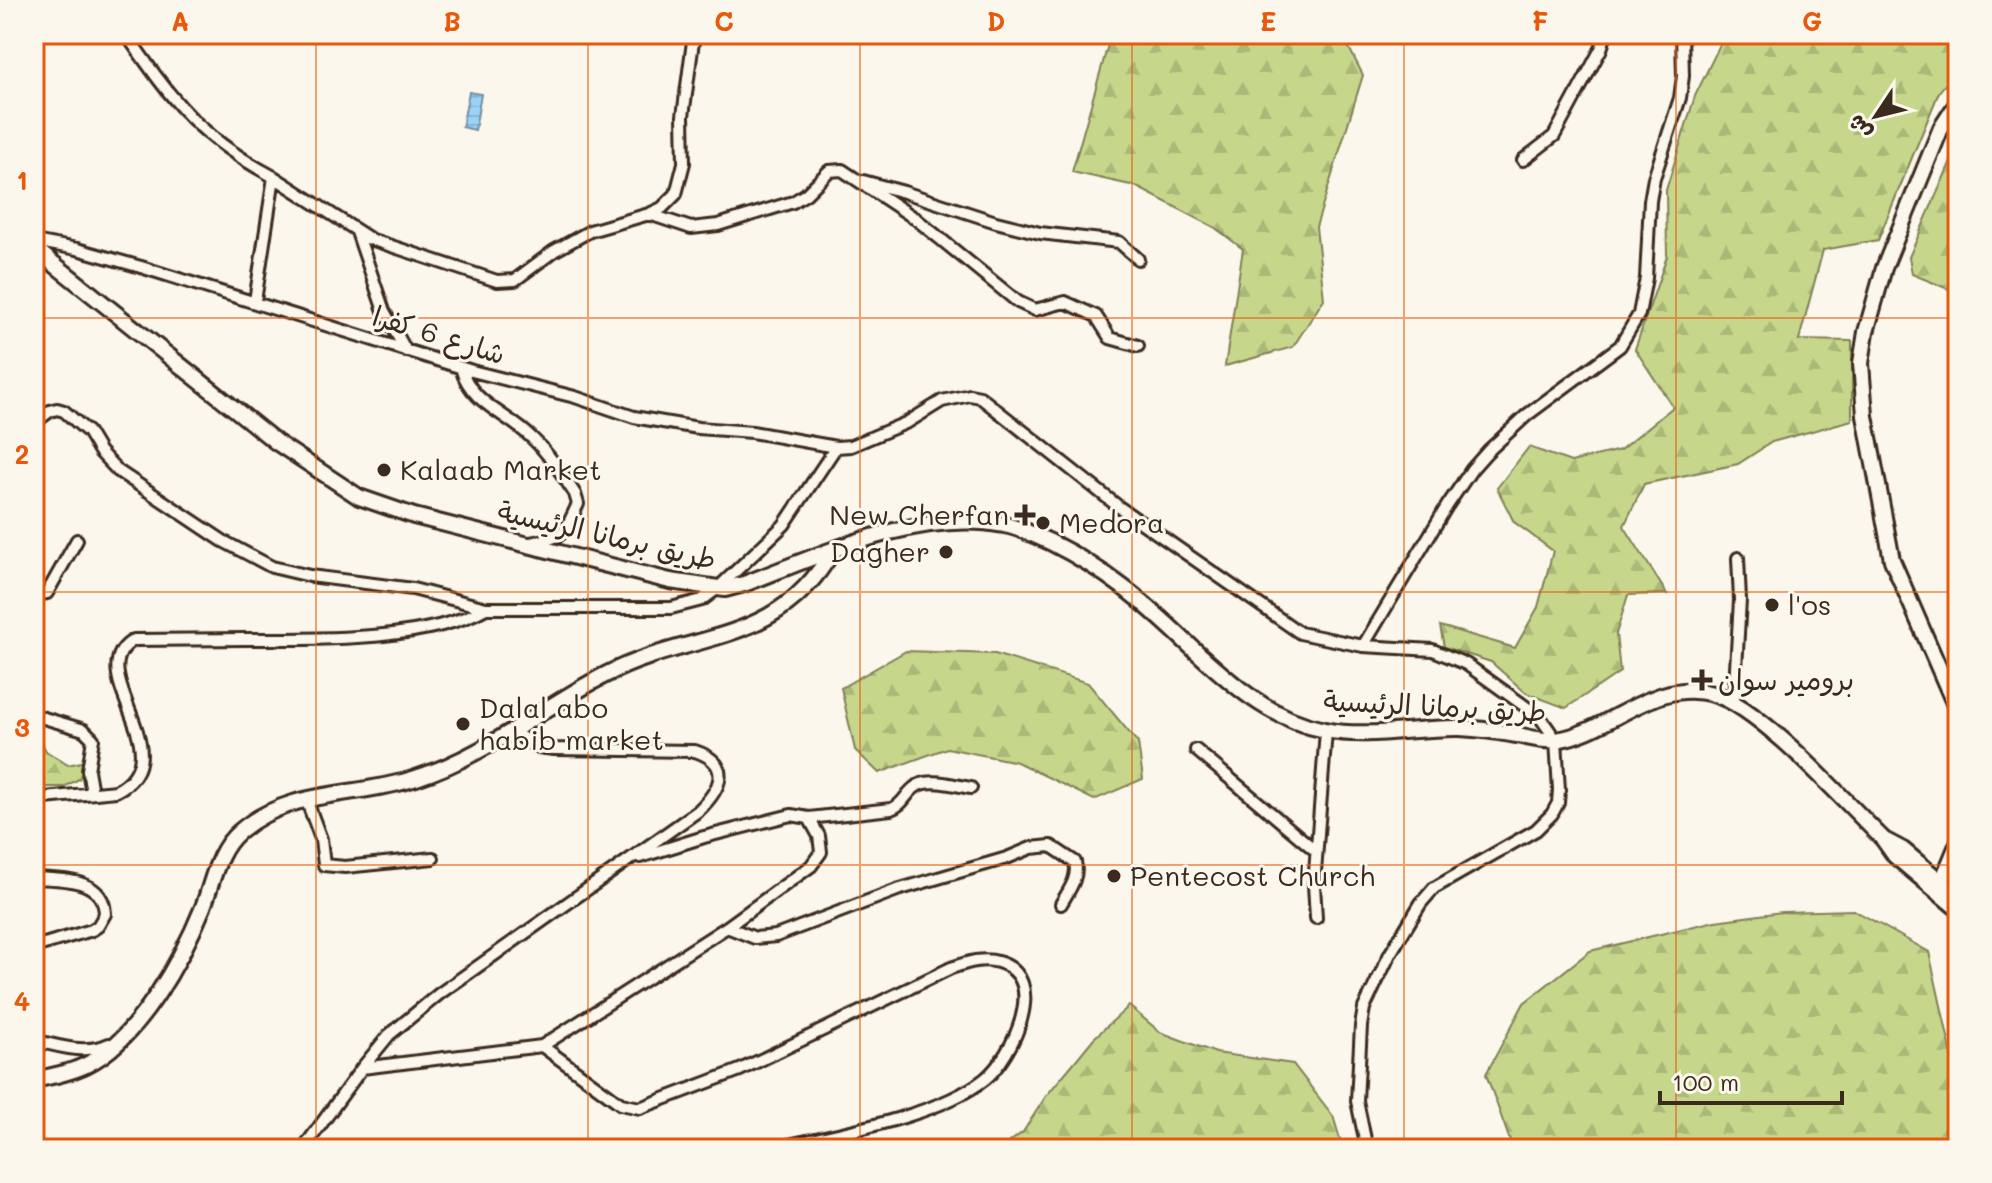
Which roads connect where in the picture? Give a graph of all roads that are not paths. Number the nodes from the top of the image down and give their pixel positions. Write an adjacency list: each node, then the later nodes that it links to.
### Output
1 (126, 34): 7 (street)
2 (694, 34): 9 (street)
3 (1606, 34): 6 (street)
4 (1682, 34): 27 (street)
5 (1958, 102): 29 (main road)
6 (1523, 160)
7 (274, 177): 10 (street); 14 (street)
8 (857, 181): 9 (street); 13 (street); 15 (street)
9 (649, 214): 10 (street)
10 (357, 232): 16 (street)
11 (34, 241): 14 (street, شارع 6 كفرا)
12 (34, 248): 21 (main road, طريق برمانا الرئيسية)
13 (1138, 259)
14 (255, 301): 16 (street, شارع 6 كفرا)
15 (1138, 346)
16 (406, 351): 17 (street, شارع 6 كفرا)
17 (461, 368): 19 (street, شارع 6 كفرا); 21 (street)
18 (34, 423): 26 (street)
19 (836, 447): 25 (street); 27 (street)
20 (77, 540): 24 (street)
21 (528, 544): 25 (main road, طريق برمانا الرئيسية)
22 (833, 550): 25 (main road, طريق برمانا الرئيسية); 31 (main road, طريق برمانا الرئيسية); 32 (main road)
23 (1738, 558): 28 (street)
24 (34, 588)
25 (718, 588): 26 (street)
26 (486, 608): 36 (street)
27 (1363, 646): 33 (street)
28 (1734, 702): 33 (main road, طريق برمانا الرئيسية); 45 (main road, طريق برمانا الرئيسية)
29 (1958, 712)
30 (34, 715): 36 (street)
31 (1326, 731): 33 (main road, طريق برمانا الرئيسية); 41 (street)
32 (513, 732): 38 (main road); 43 (street)
33 (1556, 740): 58 (street)
34 (1196, 750): 41 (street)
35 (971, 788): 39 (street)
36 (92, 793): 37 (street)
37 (34, 799)
38 (306, 799): 42 (street); 51 (main road)
39 (809, 818): 43 (street); 49 (street)
40 (1958, 843): 45 (main road)
41 (1316, 851): 48 (street)
42 (433, 858)
43 (627, 862): 54 (street)
44 (34, 878): 50 (street)
45 (1939, 888): 46 (main road, طريق برمانا الرئيسية)
46 (1957, 899)
47 (1061, 904): 49 (street)
48 (1316, 918)
49 (727, 927): 53 (street)
50 (34, 947)
51 (122, 1039): 52 (street); 55 (main road)
52 (34, 1040)
53 (542, 1046): 54 (street); 57 (street)
54 (362, 1068): 56 (street)
55 (34, 1080)
56 (303, 1149)
57 (772, 1149)
58 (1367, 1149)

